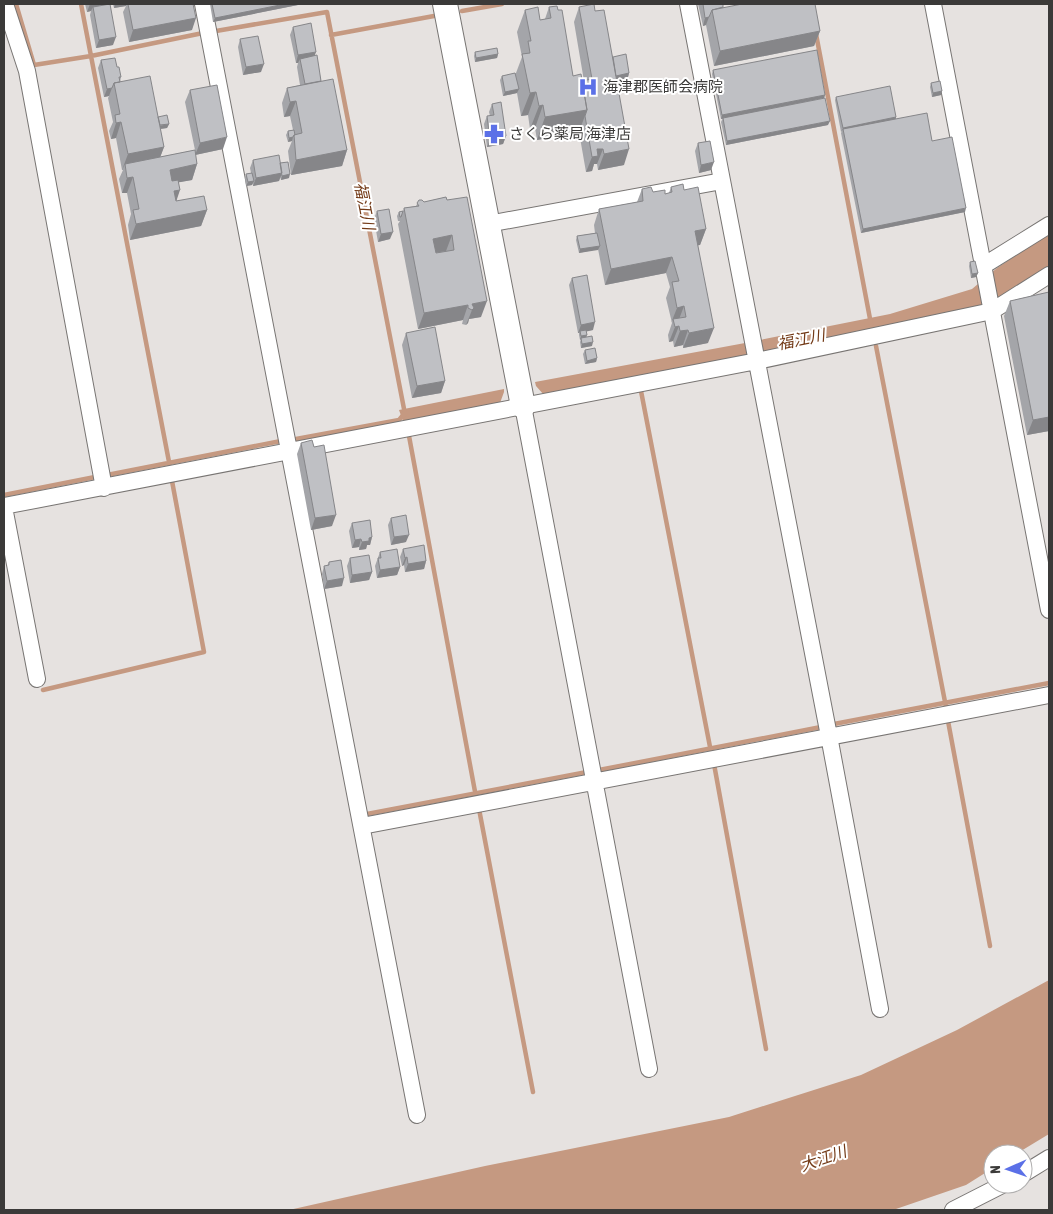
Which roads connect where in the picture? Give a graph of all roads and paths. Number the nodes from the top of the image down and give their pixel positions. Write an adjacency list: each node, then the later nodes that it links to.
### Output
1 (5, 4): 15 (street)
2 (203, 4): 14 (street)
3 (445, 4): 7 (street)
4 (688, 4): 6 (street)
5 (933, 4): 9 (street)
6 (722, 181): 7 (street); 12 (street)
7 (488, 224): 13 (street)
8 (1049, 225): 9 (street)
9 (984, 269): 11 (street)
10 (1049, 275): 11 (street)
11 (991, 307): 12 (street); 17 (street)
12 (755, 353): 13 (street); 20 (street)
13 (524, 406): 14 (street); 21 (street)
14 (290, 451): 15 (street); 22 (street)
15 (104, 488): 16 (street)
16 (4, 507): 18 (street)
17 (1049, 610)
18 (37, 679)
19 (1049, 695): 20 (street)
20 (829, 736): 21 (street); 23 (street)
21 (594, 781): 22 (street); 24 (street)
22 (362, 826): 25 (street)
23 (880, 1009)
24 (650, 1069)
25 (417, 1115)
26 (1049, 1158): 27 (street)
27 (1033, 1168)
28 (984, 1194): 29 (street)
29 (953, 1210)

